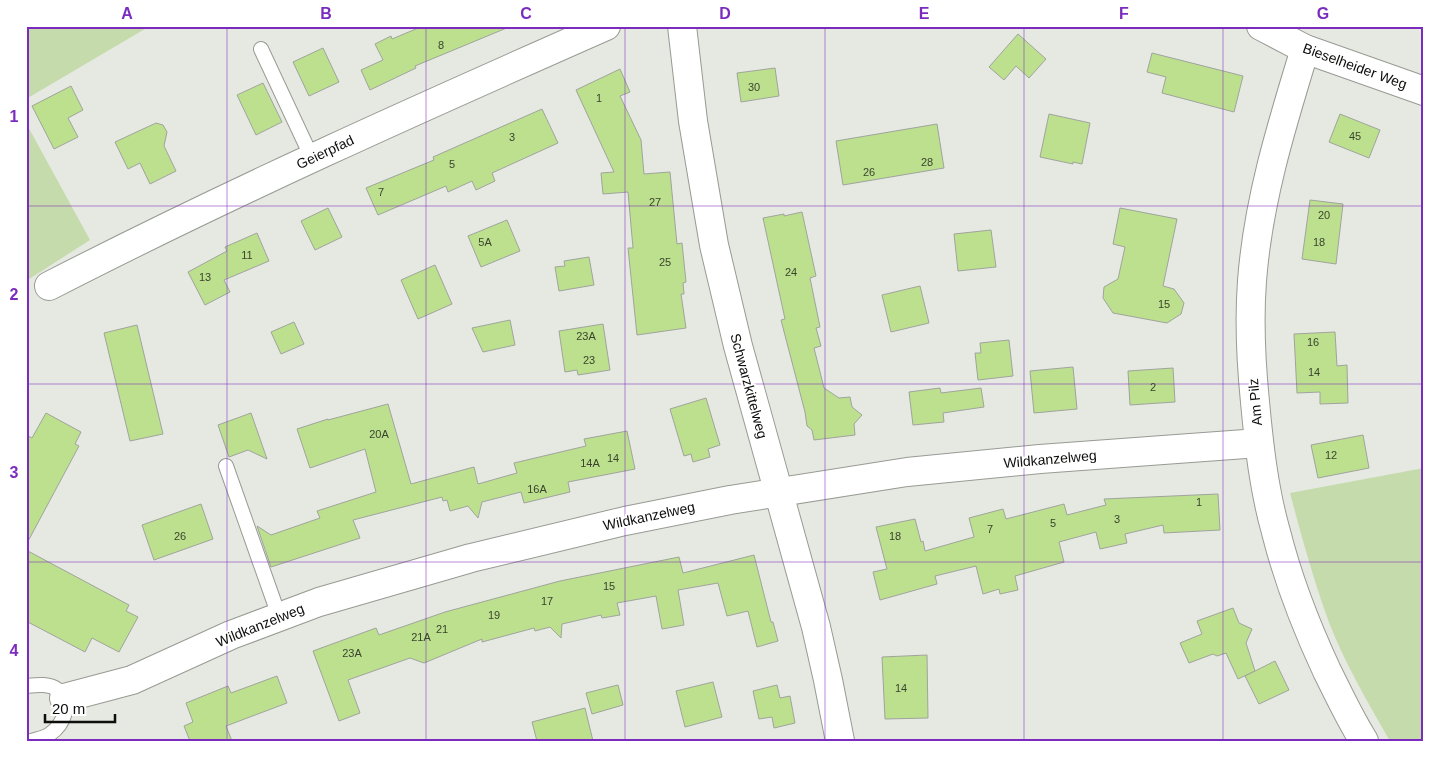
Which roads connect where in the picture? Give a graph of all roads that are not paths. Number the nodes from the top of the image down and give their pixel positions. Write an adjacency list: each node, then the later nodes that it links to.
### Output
1 (606, 26): 7 (street, Geierpfad)
2 (682, 26): 11 (street, Schwarzkittelweg)
3 (1261, 26): 5 (street, Bieselheider Weg)
4 (261, 49): 7 (lane)
5 (1305, 49): 6 (street, Bieselheider Weg); 9 (street, Am Pilz)
6 (1424, 91)
7 (312, 158): 8 (street, Geierpfad)
8 (49, 286)
9 (1259, 443): 11 (street, Wildkanzelweg); 17 (street, Am Pilz)
10 (226, 466): 12 (lane)
11 (778, 492): 12 (street, Wildkanzelweg); 16 (street, Schwarzkittelweg)
12 (279, 616): 14 (street, Wildkanzelweg)
13 (26, 686): 14 (lane)
14 (64, 698): 15 (lane)
15 (31, 741)
16 (840, 741)
17 (1364, 741)

